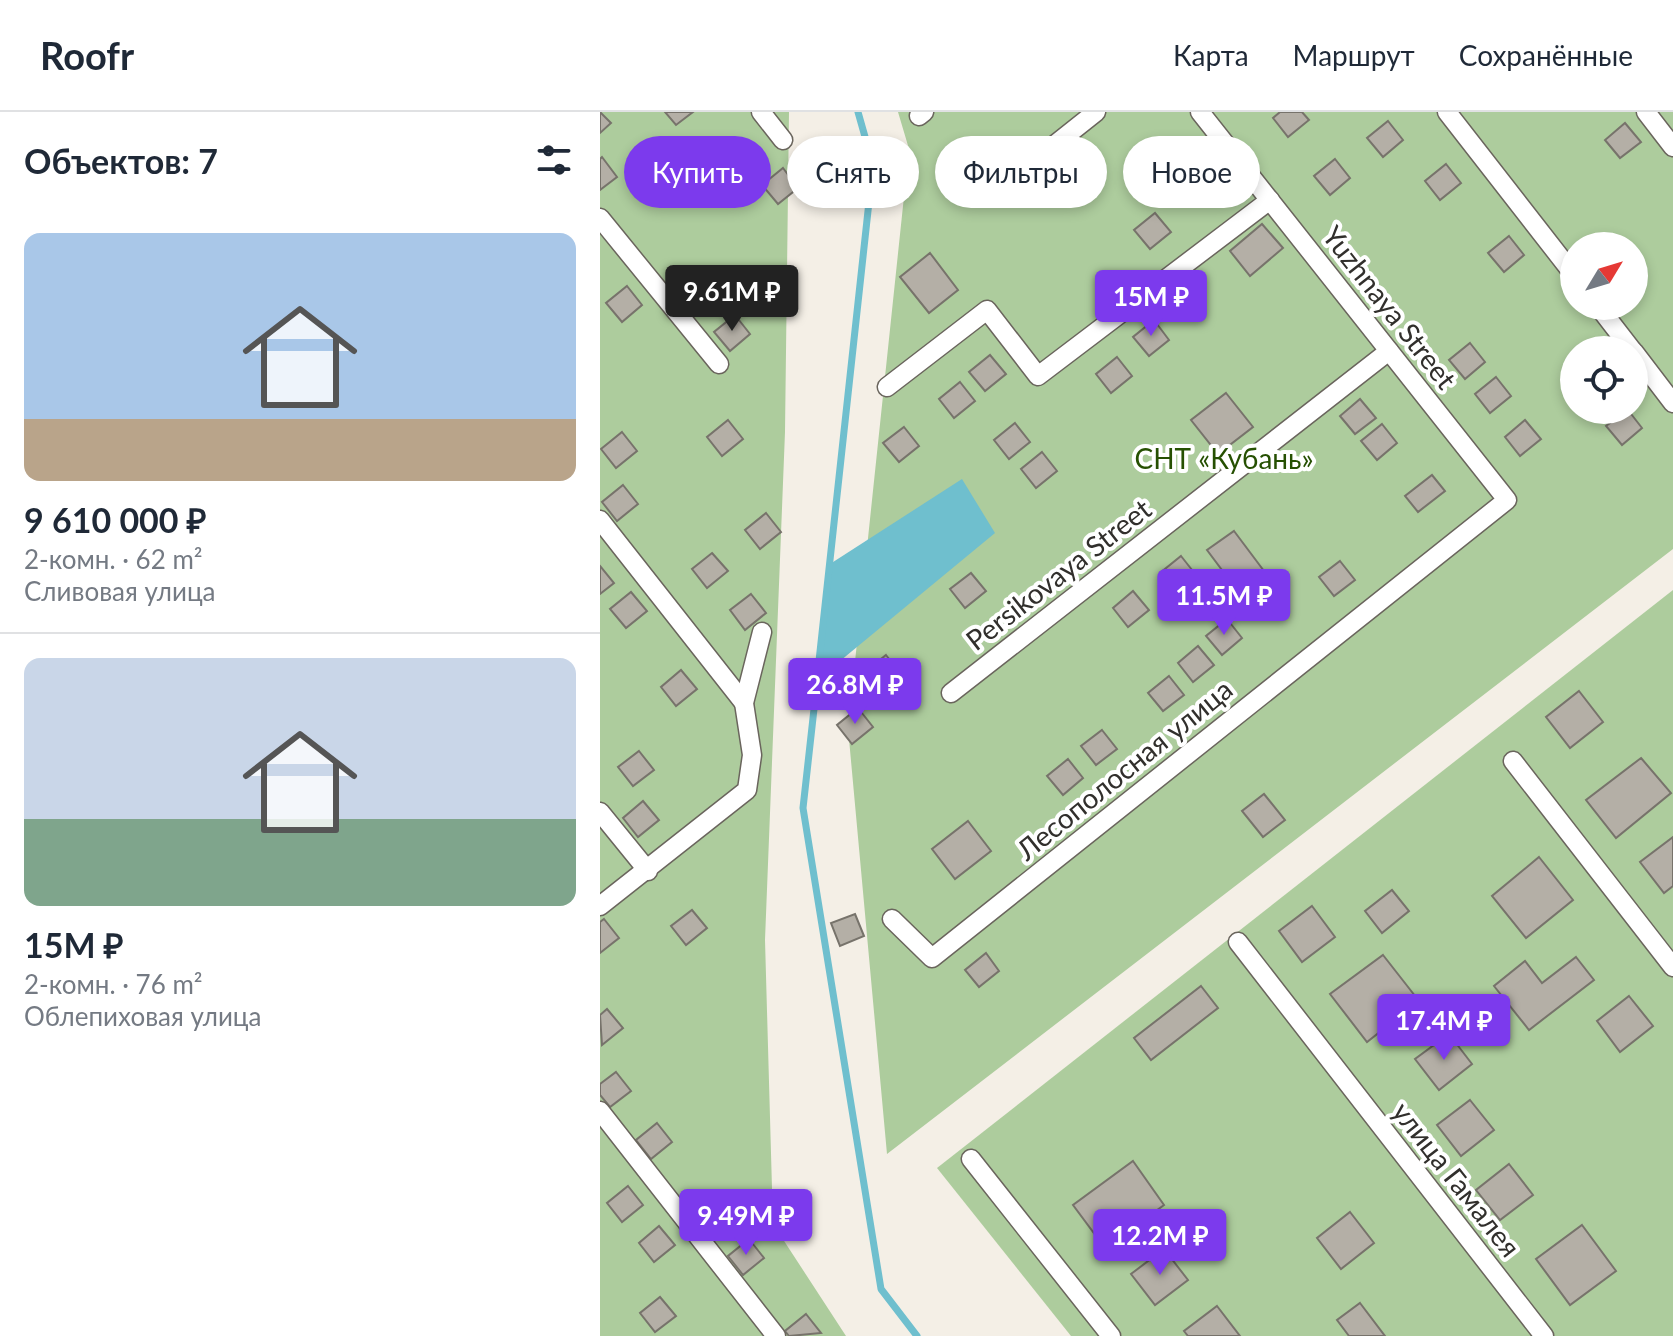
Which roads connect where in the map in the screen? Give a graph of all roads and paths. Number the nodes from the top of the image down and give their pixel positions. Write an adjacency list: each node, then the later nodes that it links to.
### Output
1 (761, 112): 7 (street)
2 (1096, 112): 6 (street)
3 (1200, 112): 9 (street, Yuzhnaya Street)
4 (1447, 112): 11 (street)
5 (1646, 112): 8 (street)
6 (1066, 136)
7 (783, 140)
8 (1673, 147)
9 (1270, 200): 14 (street, Yuzhnaya Street); 17 (street)
10 (600, 218): 15 (street)
11 (1560, 257)
12 (1609, 320): 13 (street)
13 (1621, 336)
14 (1389, 351): 19 (street, Yuzhnaya Street); 22 (street, Persikovaya Street)
15 (719, 364)
16 (1648, 370): 18 (street)
17 (887, 387)
18 (1673, 403)
19 (1507, 500): 28 (street, Лесополосная улица)
20 (600, 520): 23 (street)
21 (762, 632): 23 (street)
22 (951, 693)
23 (744, 703): 26 (street)
24 (1513, 761): 30 (street)
25 (600, 812): 26 (street)
26 (648, 871): 27 (street)
27 (600, 906)
28 (892, 919)
29 (1238, 942): 35 (street, улица Гамалея)
30 (1673, 967)
31 (600, 1111): 33 (street)
32 (971, 1159): 34 (street)
33 (776, 1336)
34 (1111, 1336)
35 (1544, 1336)

